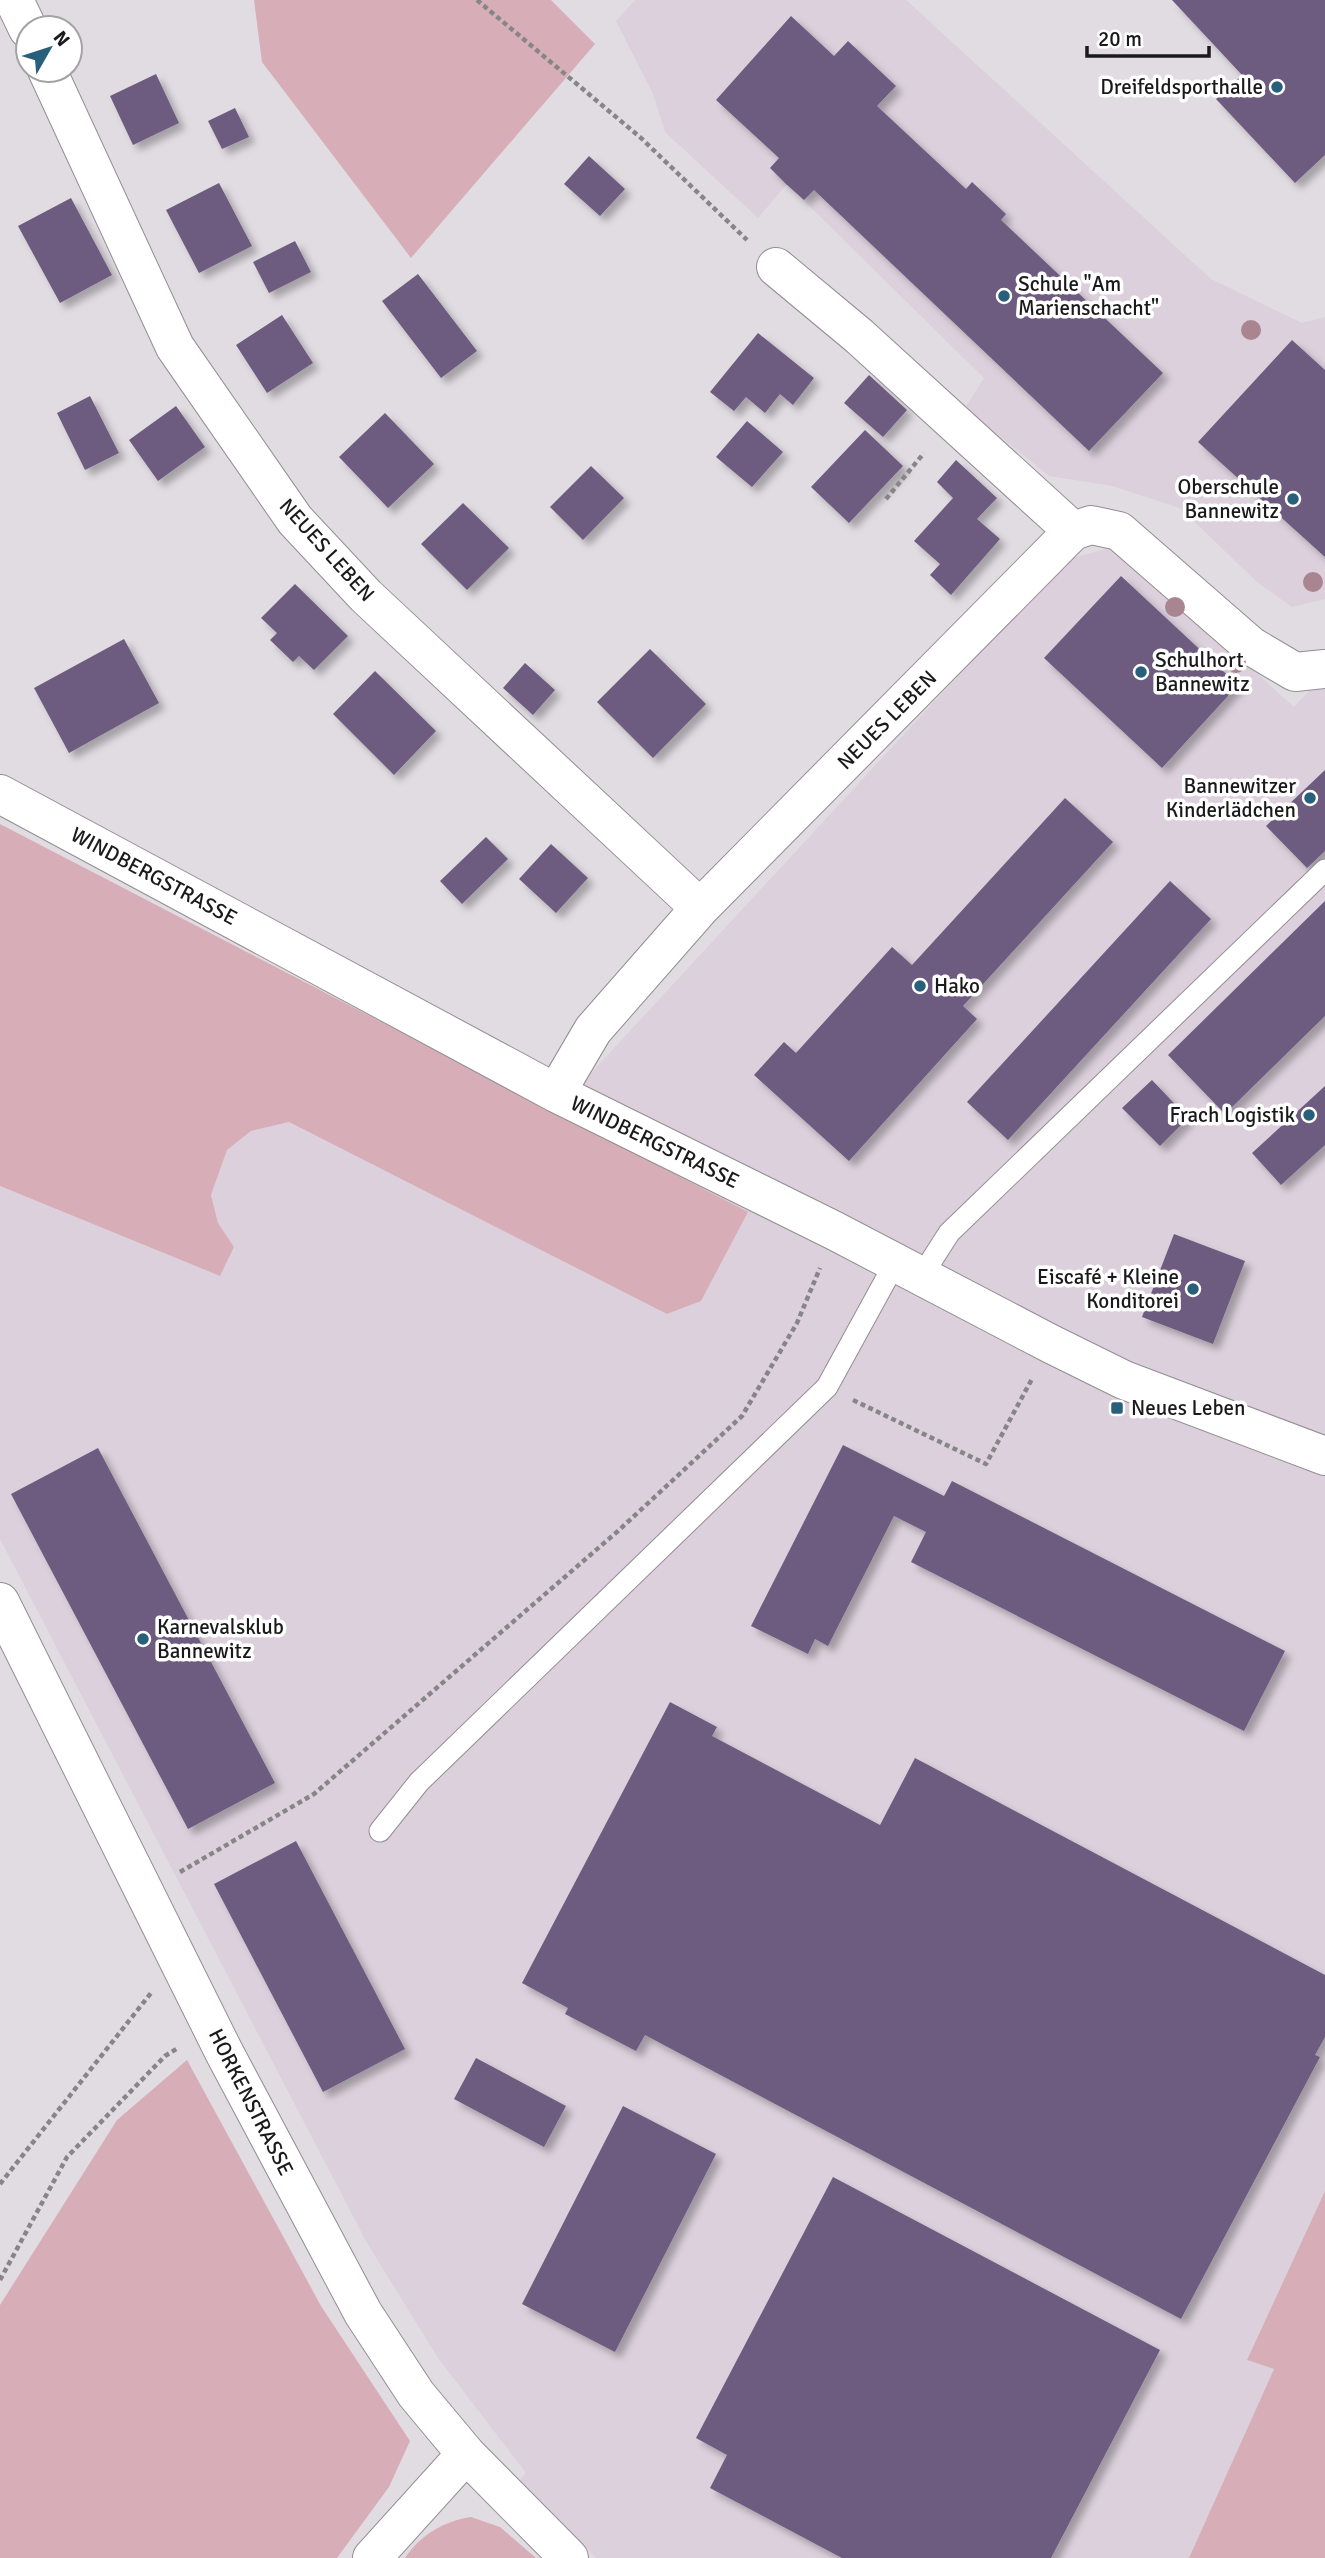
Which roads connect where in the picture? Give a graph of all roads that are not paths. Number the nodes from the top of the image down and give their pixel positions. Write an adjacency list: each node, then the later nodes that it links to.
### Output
1 (53, 84): 7 (street, NEUES LEBEN)
2 (776, 267): 3 (street)
3 (1073, 531): 4 (street); 7 (street, NEUES LEBEN)
4 (1325, 669)
5 (0, 794): 8 (street, WINDBERGSTRASSE)
6 (1325, 870): 9 (lane)
7 (700, 908): 8 (street, NEUES LEBEN)
8 (556, 1093): 9 (street, WINDBERGSTRASSE)
9 (908, 1270): 10 (street, WINDBERGSTRASSE); 12 (lane)
10 (1325, 1456)
11 (0, 1602): 13 (street, HORKENSTRASSE)
12 (380, 1831)
13 (466, 2454): 14 (street); 15 (street, HORKENSTRASSE)
14 (372, 2558)
15 (569, 2558)

